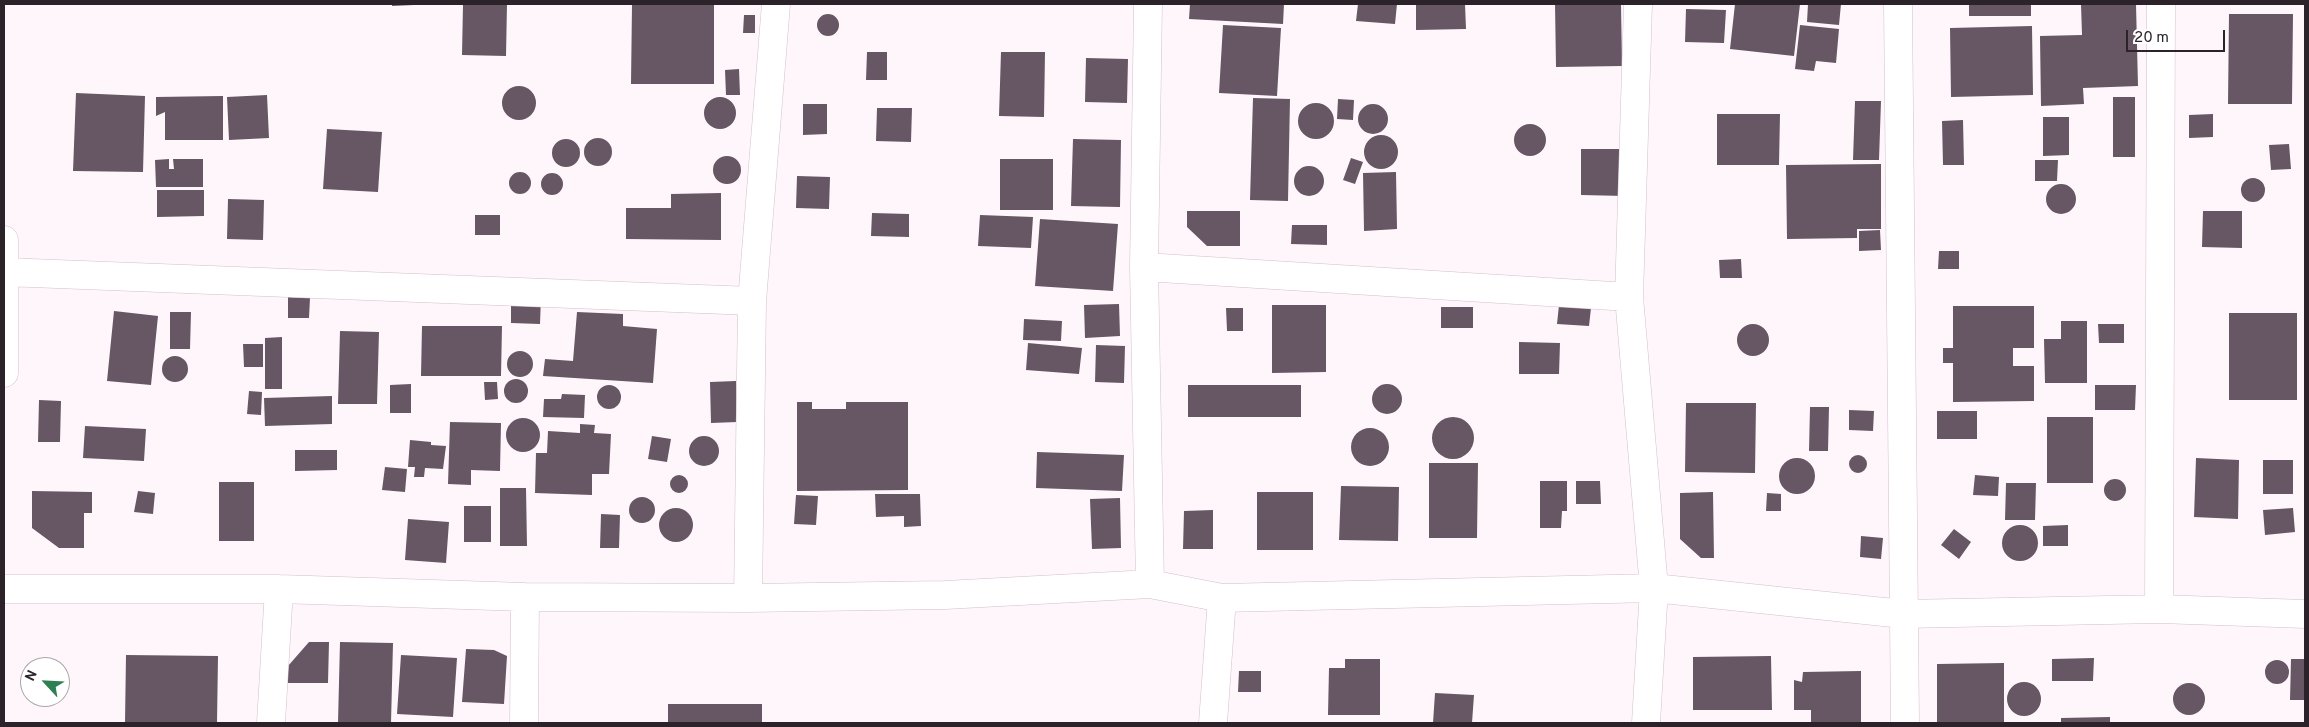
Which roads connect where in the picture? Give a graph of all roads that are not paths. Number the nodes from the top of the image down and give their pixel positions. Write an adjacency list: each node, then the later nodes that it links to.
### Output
1 (776, 4): 10 (street)
2 (1148, 4): 7 (street)
3 (1638, 4): 9 (street)
4 (1898, 4): 20 (street)
5 (2160, 4): 19 (street)
6 (4, 240): 8 (street)
7 (1144, 268): 9 (street); 12 (street)
8 (5, 272): 10 (street); 11 (street)
9 (1629, 297): 13 (street)
10 (752, 300): 17 (street)
11 (4, 373)
12 (1150, 584): 17 (street); 18 (street)
13 (1654, 588): 18 (street); 20 (street); 25 (street)
14 (4, 589): 15 (street)
15 (279, 589): 16 (street); 22 (street)
16 (525, 597): 17 (street); 23 (street)
17 (748, 598)
18 (1222, 598): 24 (street)
19 (2159, 609): 20 (street); 21 (street)
20 (1903, 614): 26 (street)
21 (2305, 614)
22 (271, 723)
23 (524, 723)
24 (1213, 723)
25 (1646, 723)
26 (1905, 723)

